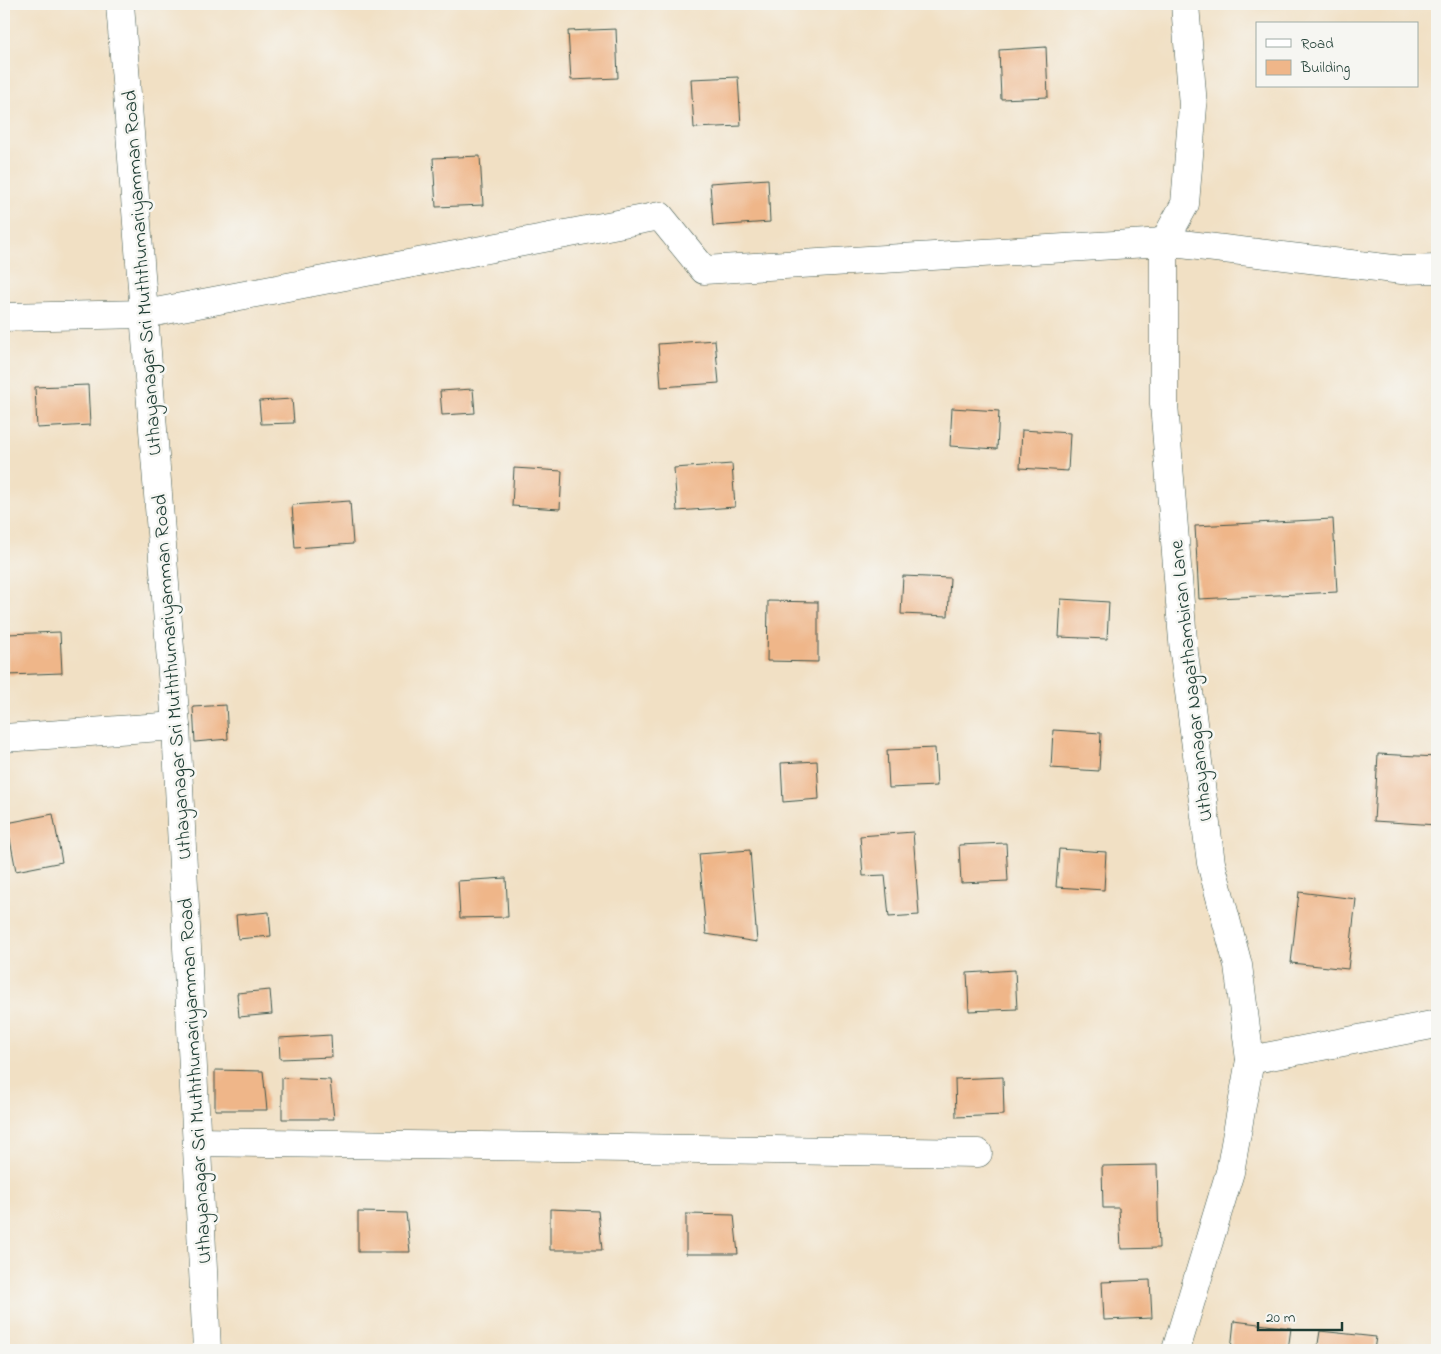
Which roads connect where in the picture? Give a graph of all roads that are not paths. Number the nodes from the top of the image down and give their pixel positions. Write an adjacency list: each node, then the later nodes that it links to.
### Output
1 (120, 4): 5 (street, Uthayanagar Sri Muththumariyamman Road)
2 (1185, 4): 3 (street, Uthayanagar Nagathambiran Lane)
3 (1164, 242): 4 (street); 5 (street); 10 (street, Uthayanagar Nagathambiran Lane)
4 (1437, 269)
5 (145, 314): 6 (street); 7 (street, Uthayanagar Sri Muththumariyamman Road)
6 (4, 316)
7 (176, 726): 8 (street); 11 (street, Uthayanagar Sri Muththumariyamman Road)
8 (4, 738)
9 (1437, 1024): 10 (street)
10 (1250, 1060): 14 (street, Uthayanagar Nagathambiran Lane)
11 (197, 1142): 12 (street); 13 (street, Uthayanagar Sri Muththumariyamman Road)
12 (978, 1153)
13 (207, 1350)
14 (1176, 1350)

